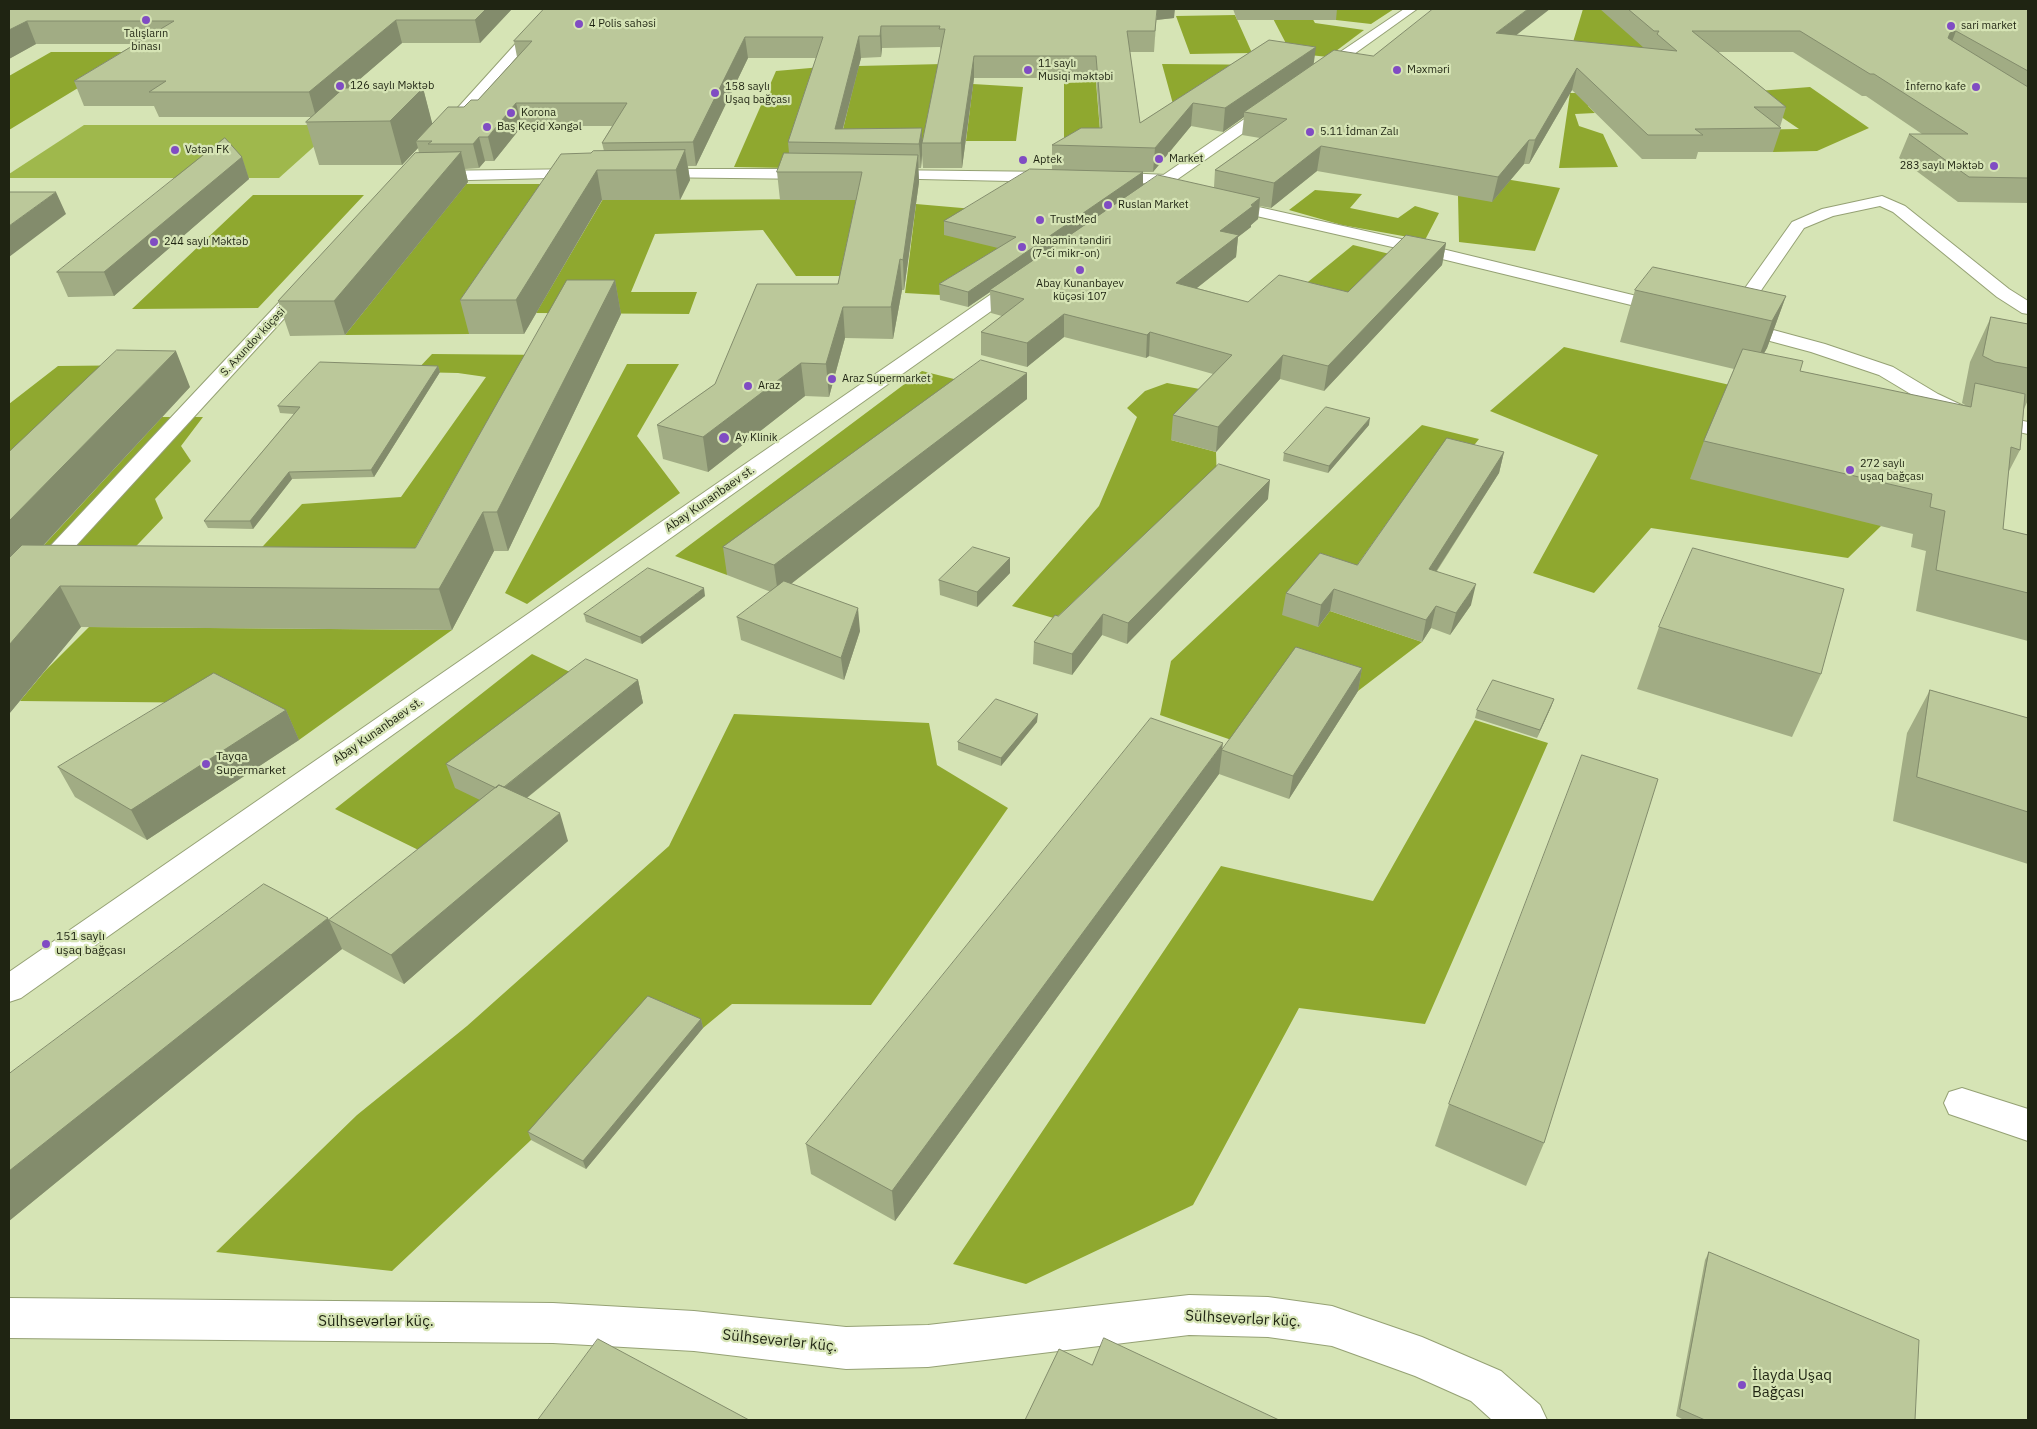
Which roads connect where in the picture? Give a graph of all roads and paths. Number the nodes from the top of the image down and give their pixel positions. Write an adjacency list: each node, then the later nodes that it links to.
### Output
1 (553, 9): 3 (street)
2 (1411, 9): 11 (street)
3 (436, 140)
4 (596, 174): 8 (street)
5 (634, 174): 6 (street)
6 (826, 174)
7 (864, 175): 9 (street)
8 (413, 176)
9 (1069, 177)
10 (1088, 177): 11 (street)
11 (1164, 187): 13 (street)
12 (1210, 201): 17 (street)
13 (1121, 211)
14 (1041, 267): 20 (street, Abay Kunanbaev st.)
15 (320, 268): 19 (street, S. Axundov küçəsi)
16 (2028, 309): 18 (street)
17 (1681, 312)
18 (2028, 428)
19 (9, 604)
20 (9, 989)
21 (1962, 1103): 22 (street)
22 (2028, 1125)
23 (9, 1318): 24 (street, Sülhsevərlər küç.)
24 (1525, 1420)

